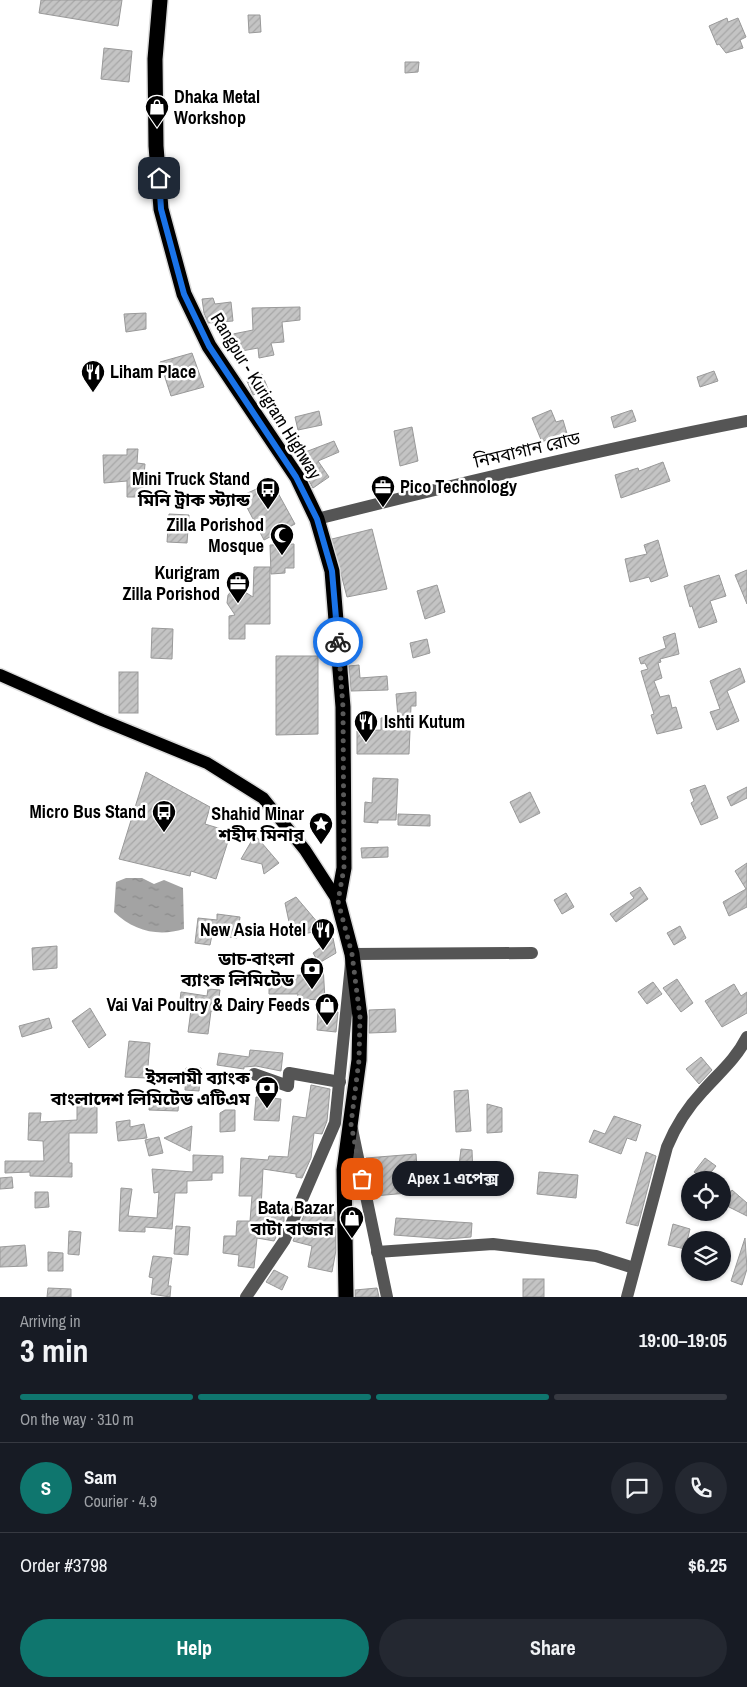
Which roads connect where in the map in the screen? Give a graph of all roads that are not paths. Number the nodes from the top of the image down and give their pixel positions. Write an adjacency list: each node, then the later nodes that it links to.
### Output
1 (160, 0): 3 (highway, Rangpur - Kurigram Highway)
2 (747, 421): 3 (street, নিমবাগান রোড)
3 (317, 519): 5 (highway, Rangpur - Kurigram Highway)
4 (0, 675): 5 (main road)
5 (338, 901): 7 (highway)
6 (532, 953): 7 (street)
7 (352, 954): 10 (street); 11 (highway)
8 (747, 1037): 13 (street)
9 (254, 1074): 10 (street)
10 (340, 1082): 14 (street)
11 (351, 1124): 12 (street); 15 (highway)
12 (377, 1252): 13 (street); 16 (street)
13 (634, 1268): 17 (street)
14 (246, 1297)
15 (346, 1297)
16 (386, 1297)
17 (627, 1297)

